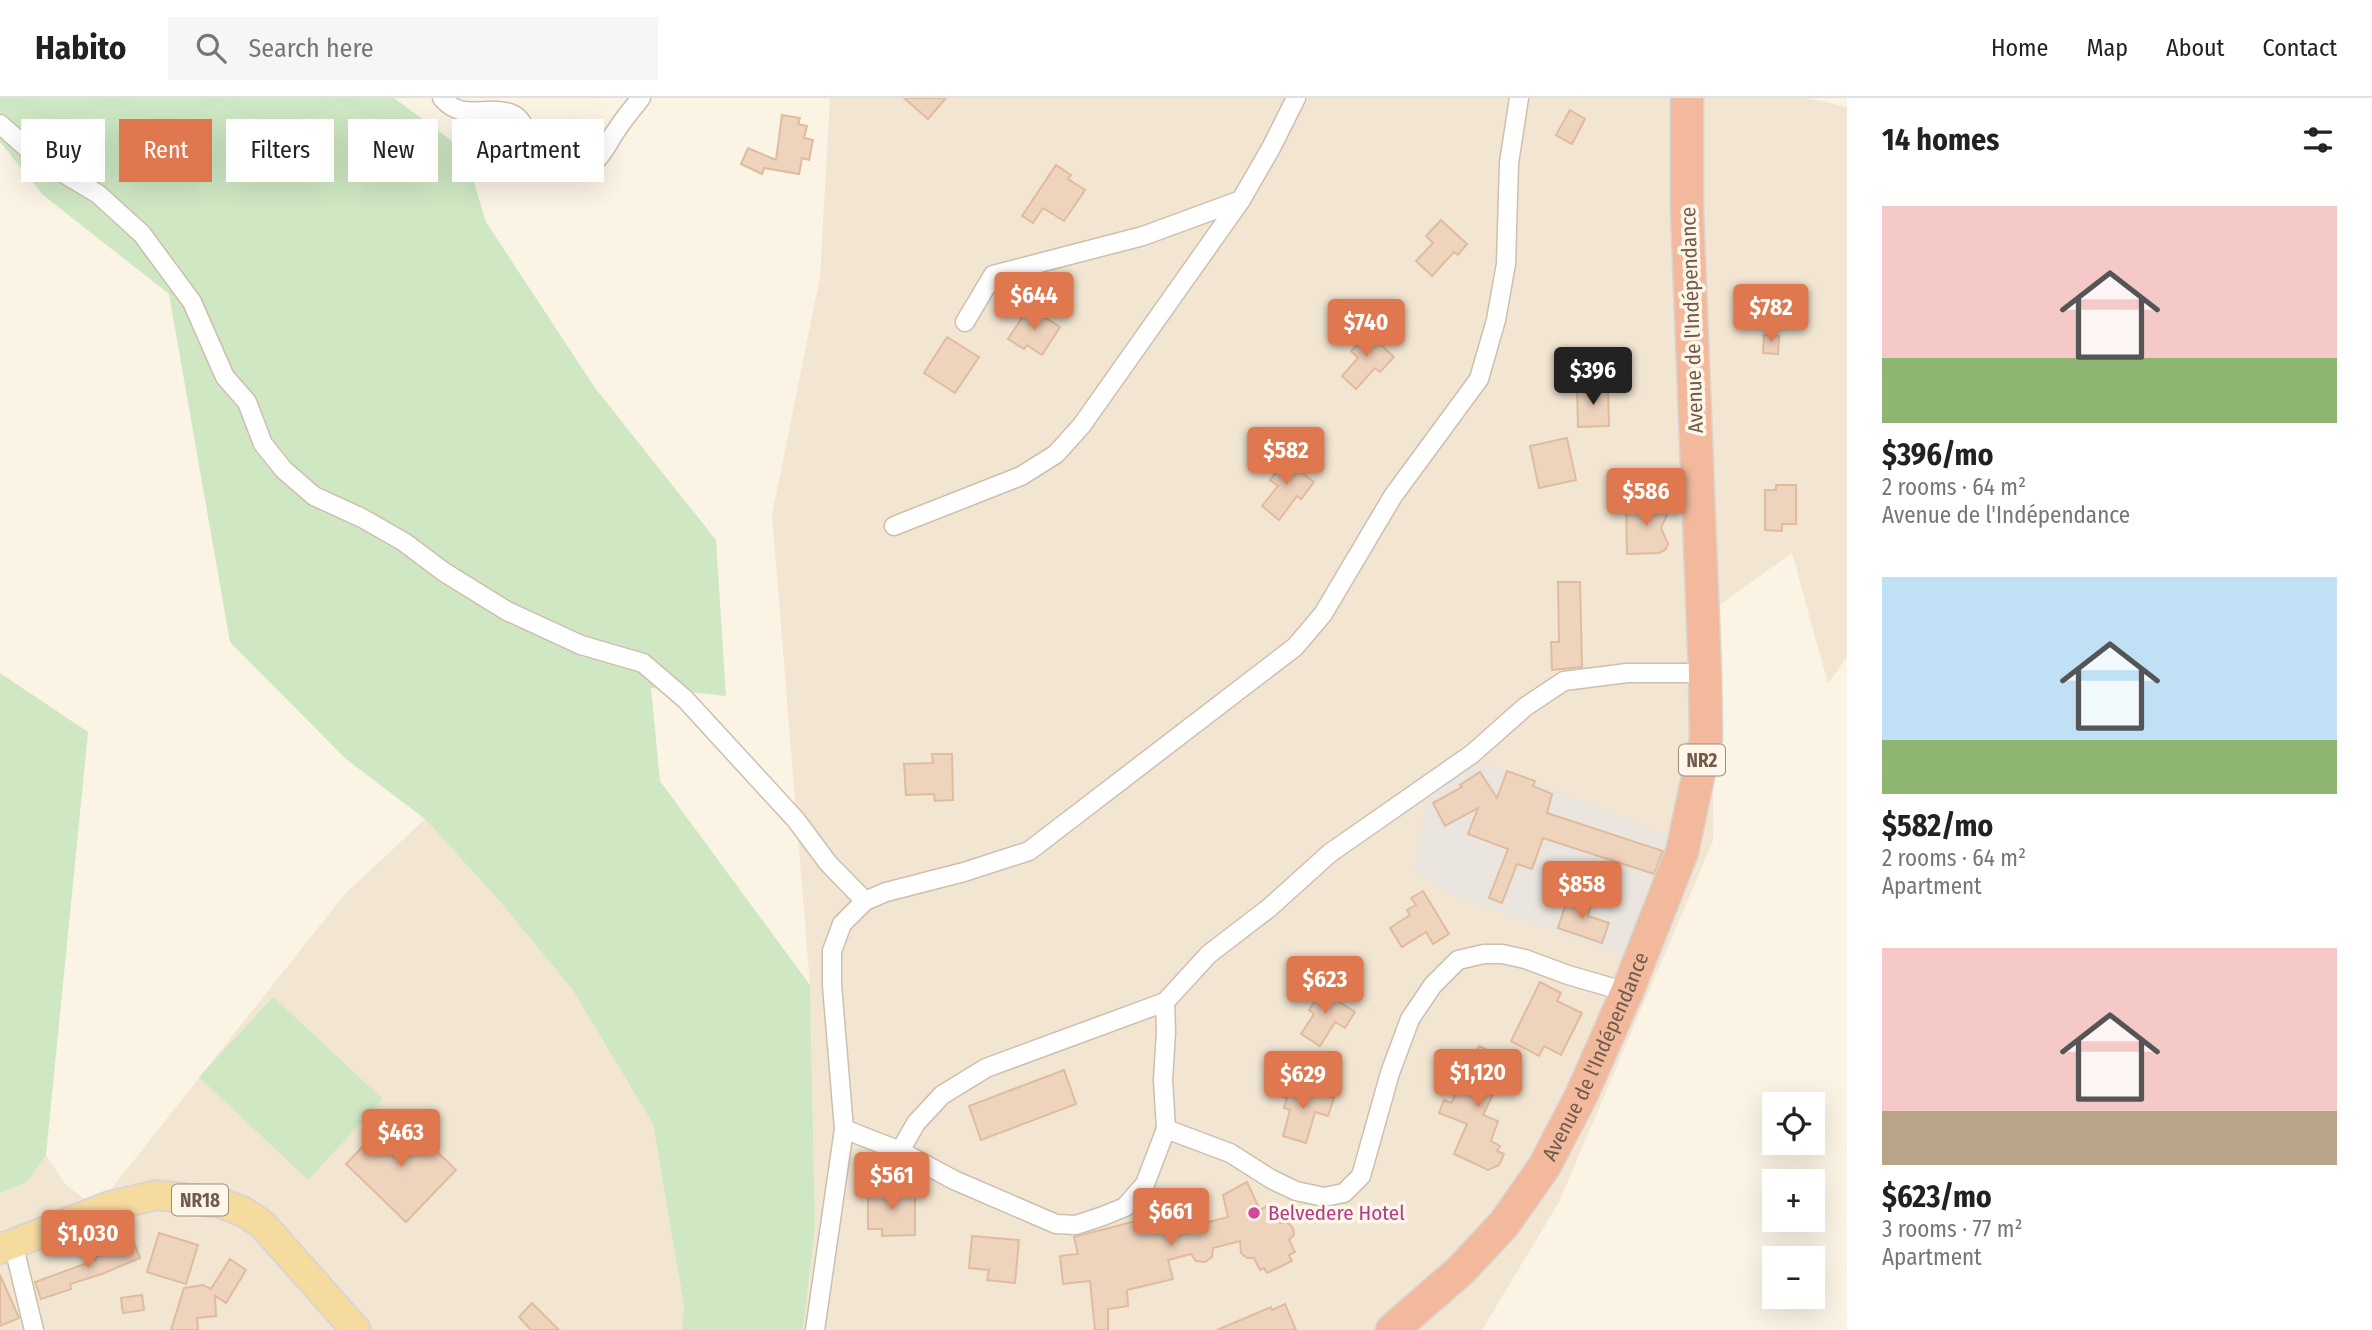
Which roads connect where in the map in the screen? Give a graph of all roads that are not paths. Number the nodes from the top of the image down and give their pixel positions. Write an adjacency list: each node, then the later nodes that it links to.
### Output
1 (442, 98): 2 (street)
2 (641, 98)
3 (1296, 98): 7 (street)
4 (1520, 98): 11 (street)
5 (1687, 98): 10 (highway, Avenue de l'Indépendance / NR2)
6 (0, 124): 11 (street)
7 (1241, 200): 8 (street); 9 (street)
8 (965, 323)
9 (894, 526)
10 (1706, 673): 12 (highway, Avenue de l'Indépendance / NR2); 13 (street)
11 (865, 901): 14 (street)
12 (1627, 992): 15 (street); 21 (highway, Avenue de l'Indépendance / NR2)
13 (1165, 1002): 15 (street); 16 (street)
14 (844, 1129): 16 (street); 20 (street)
15 (1166, 1129): 16 (street)
16 (900, 1151)
17 (6, 1246): 18 (street); 19 (main road, NR18)
18 (34, 1330)
19 (356, 1330)
20 (815, 1330)
21 (1392, 1330)

